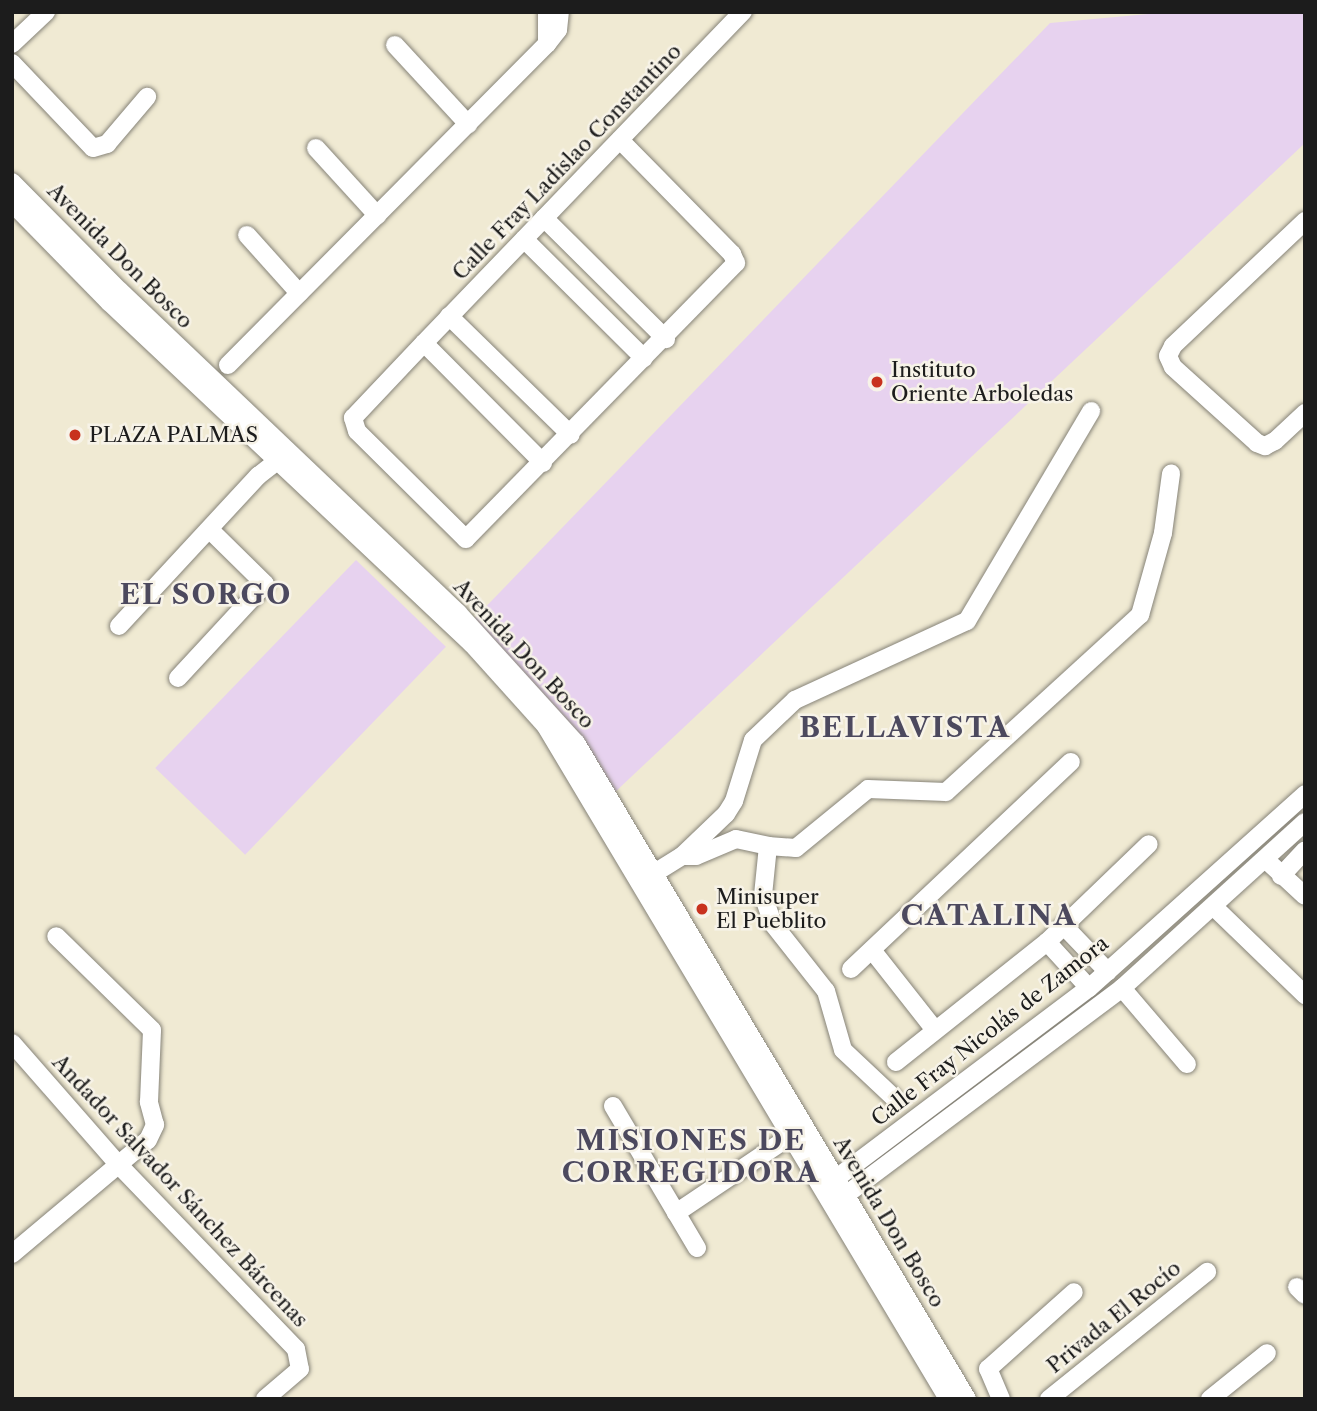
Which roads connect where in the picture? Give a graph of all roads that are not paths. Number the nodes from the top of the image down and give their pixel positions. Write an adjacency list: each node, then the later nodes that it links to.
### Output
1 (46, 12): 5 (street)
2 (547, 12): 6 (street)
3 (560, 12): 6 (street)
4 (743, 12): 11 (street, Calle Fray Ladislao Constantino)
5 (12, 44)
6 (547, 44): 10 (street)
7 (394, 45): 10 (street)
8 (12, 63): 9 (street)
9 (147, 97)
10 (468, 124): 15 (street)
11 (620, 140): 16 (street, Calle Fray Ladislao Constantino); 22 (street)
12 (316, 148): 15 (street)
13 (12, 182): 33 (street, Avenida Don Bosco)
14 (12, 203): 29 (street, Avenida Don Bosco)
15 (377, 215): 20 (street)
16 (544, 218): 19 (street, Calle Fray Ladislao Constantino); 22 (street)
17 (1305, 221): 27 (street)
18 (247, 235): 20 (street)
19 (524, 239): 21 (street, Calle Fray Ladislao Constantino); 24 (street)
20 (299, 293): 25 (street)
21 (449, 316): 23 (street, Calle Fray Ladislao Constantino); 28 (street)
22 (666, 339): 24 (street)
23 (424, 343): 30 (street); 30 (street, Calle Fray Ladislao Constantino)
24 (644, 358): 28 (street)
25 (228, 365)
26 (1091, 411): 42 (street)
27 (1305, 413)
28 (571, 435): 30 (street)
29 (277, 461): 32 (street); 33 (street, Avenida Don Bosco)
30 (543, 463)
31 (1171, 474): 40 (street)
32 (210, 530): 34 (street); 35 (street)
33 (452, 617): 45 (street, Avenida Don Bosco)
34 (119, 626)
35 (178, 678)
36 (1071, 762): 51 (street)
37 (1302, 801): 52 (street, Calle Fray Nicolás de Zamora)
38 (1305, 821): 43 (street, Calle Fray Nicolás de Zamora)
39 (1149, 844): 48 (street)
40 (768, 846): 42 (street); 63 (street)
41 (1305, 850): 44 (street)
42 (682, 856): 45 (street)
43 (1265, 859): 44 (street); 47 (street, Calle Fray Nicolás de Zamora)
44 (1281, 876): 46 (street)
45 (647, 877): 65 (street, Avenida Don Bosco); 67 (street, Avenida Don Bosco)
46 (1305, 896)
47 (1214, 907): 53 (street, Calle Fray Nicolás de Zamora); 58 (street)
48 (1065, 927): 50 (street); 55 (street)
49 (56, 936): 66 (street)
50 (1047, 942): 56 (street); 59 (street)
51 (872, 950): 54 (street); 59 (street)
52 (1129, 953): 53 (street); 55 (street, Calle Fray Nicolás de Zamora)
53 (1145, 968): 57 (street, Calle Fray Nicolás de Zamora)
54 (851, 970)
55 (1108, 972): 56 (street, Calle Fray Nicolás de Zamora)
56 (1089, 988): 67 (street, Calle Fray Nicolás de Zamora)
57 (1122, 988): 62 (street); 68 (street, Calle Fray Nicolás de Zamora)
58 (1305, 995)
59 (935, 1030): 61 (street)
60 (12, 1043): 66 (street, Andador Salvador Sánchez Bárcenas)
61 (895, 1062)
62 (1187, 1064)
63 (893, 1097)
64 (613, 1106): 69 (street)
65 (792, 1135): 67 (street, Avenida Don Bosco); 69 (street)
66 (117, 1163): 71 (street); 76 (street, Andador Salvador Sánchez Bárcenas)
67 (830, 1183): 68 (street, Avenida Don Bosco)
68 (840, 1199): 77 (street, Avenida Don Bosco); 78 (street, Avenida Don Bosco)
69 (676, 1213): 70 (street)
70 (697, 1248)
71 (12, 1254)
72 (1207, 1272): 79 (street, Privada El Rocío)
73 (1074, 1292): 75 (street, Privada El Rocío)
74 (1267, 1353): 80 (street)
75 (996, 1397)
76 (265, 1399)
77 (948, 1399)
78 (967, 1399)
79 (1049, 1399)
80 (1210, 1399)

